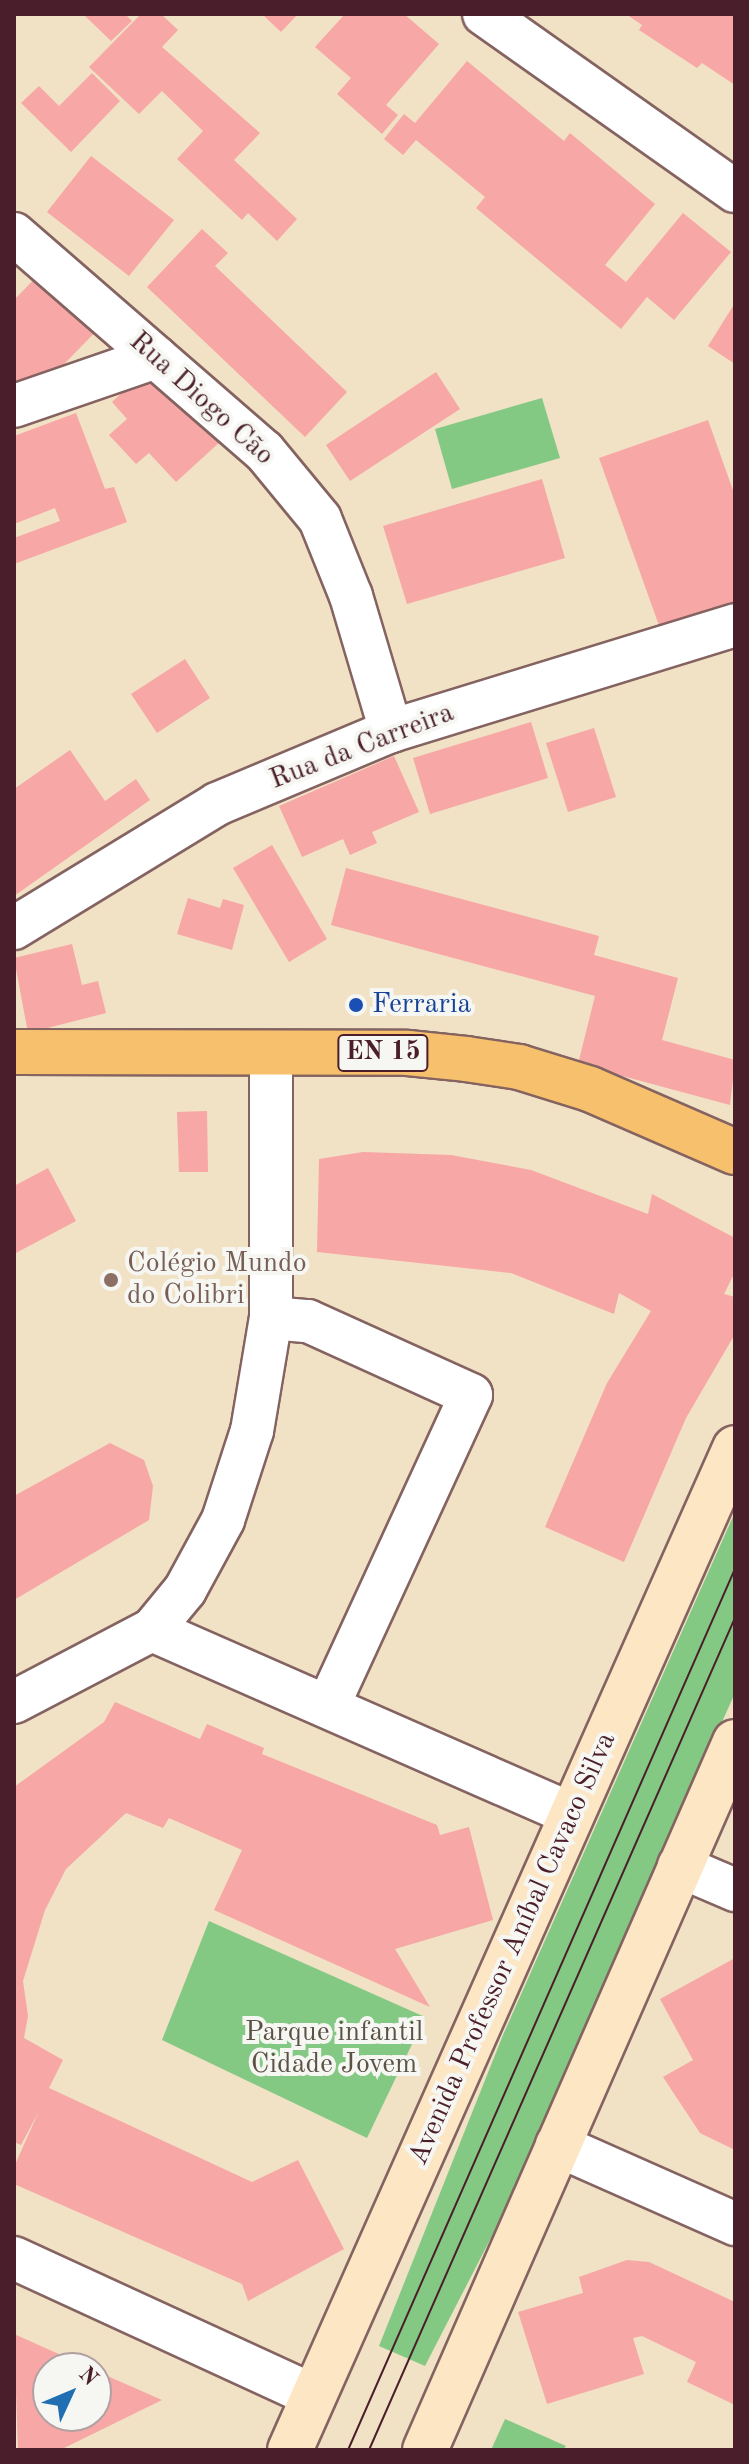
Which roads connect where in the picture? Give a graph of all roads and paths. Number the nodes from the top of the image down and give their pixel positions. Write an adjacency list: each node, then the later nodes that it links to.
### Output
1 (484, 14): 2 (street)
2 (735, 191)
3 (14, 234): 4 (street, Rua Diogo Cão)
4 (156, 357): 5 (street); 7 (street, Rua Diogo Cão)
5 (14, 406)
6 (735, 625): 7 (street, Rua da Carreira)
7 (391, 731): 8 (street, Rua da Carreira)
8 (14, 928)
9 (14, 1052): 10 (main road, EN 15)
10 (271, 1053): 11 (main road, EN 15); 12 (street)
11 (735, 1152)
12 (271, 1318): 14 (street); 16 (street)
13 (735, 1448): 18 (main road, Avenida Professor Aníbal Cavaco Silva)
14 (152, 1630): 15 (street); 16 (street)
15 (14, 1702)
16 (329, 1704): 18 (street)
17 (735, 1742): 19 (main road)
18 (571, 1814): 24 (main road, Avenida Professor Aníbal Cavaco Silva)
19 (679, 1866): 20 (street); 21 (main road)
20 (735, 1890)
21 (557, 2145): 22 (street); 26 (main road)
22 (735, 2224)
23 (14, 2258): 24 (street)
24 (314, 2396): 25 (main road, Avenida Professor Aníbal Cavaco Silva)
25 (290, 2450)
26 (425, 2450)

